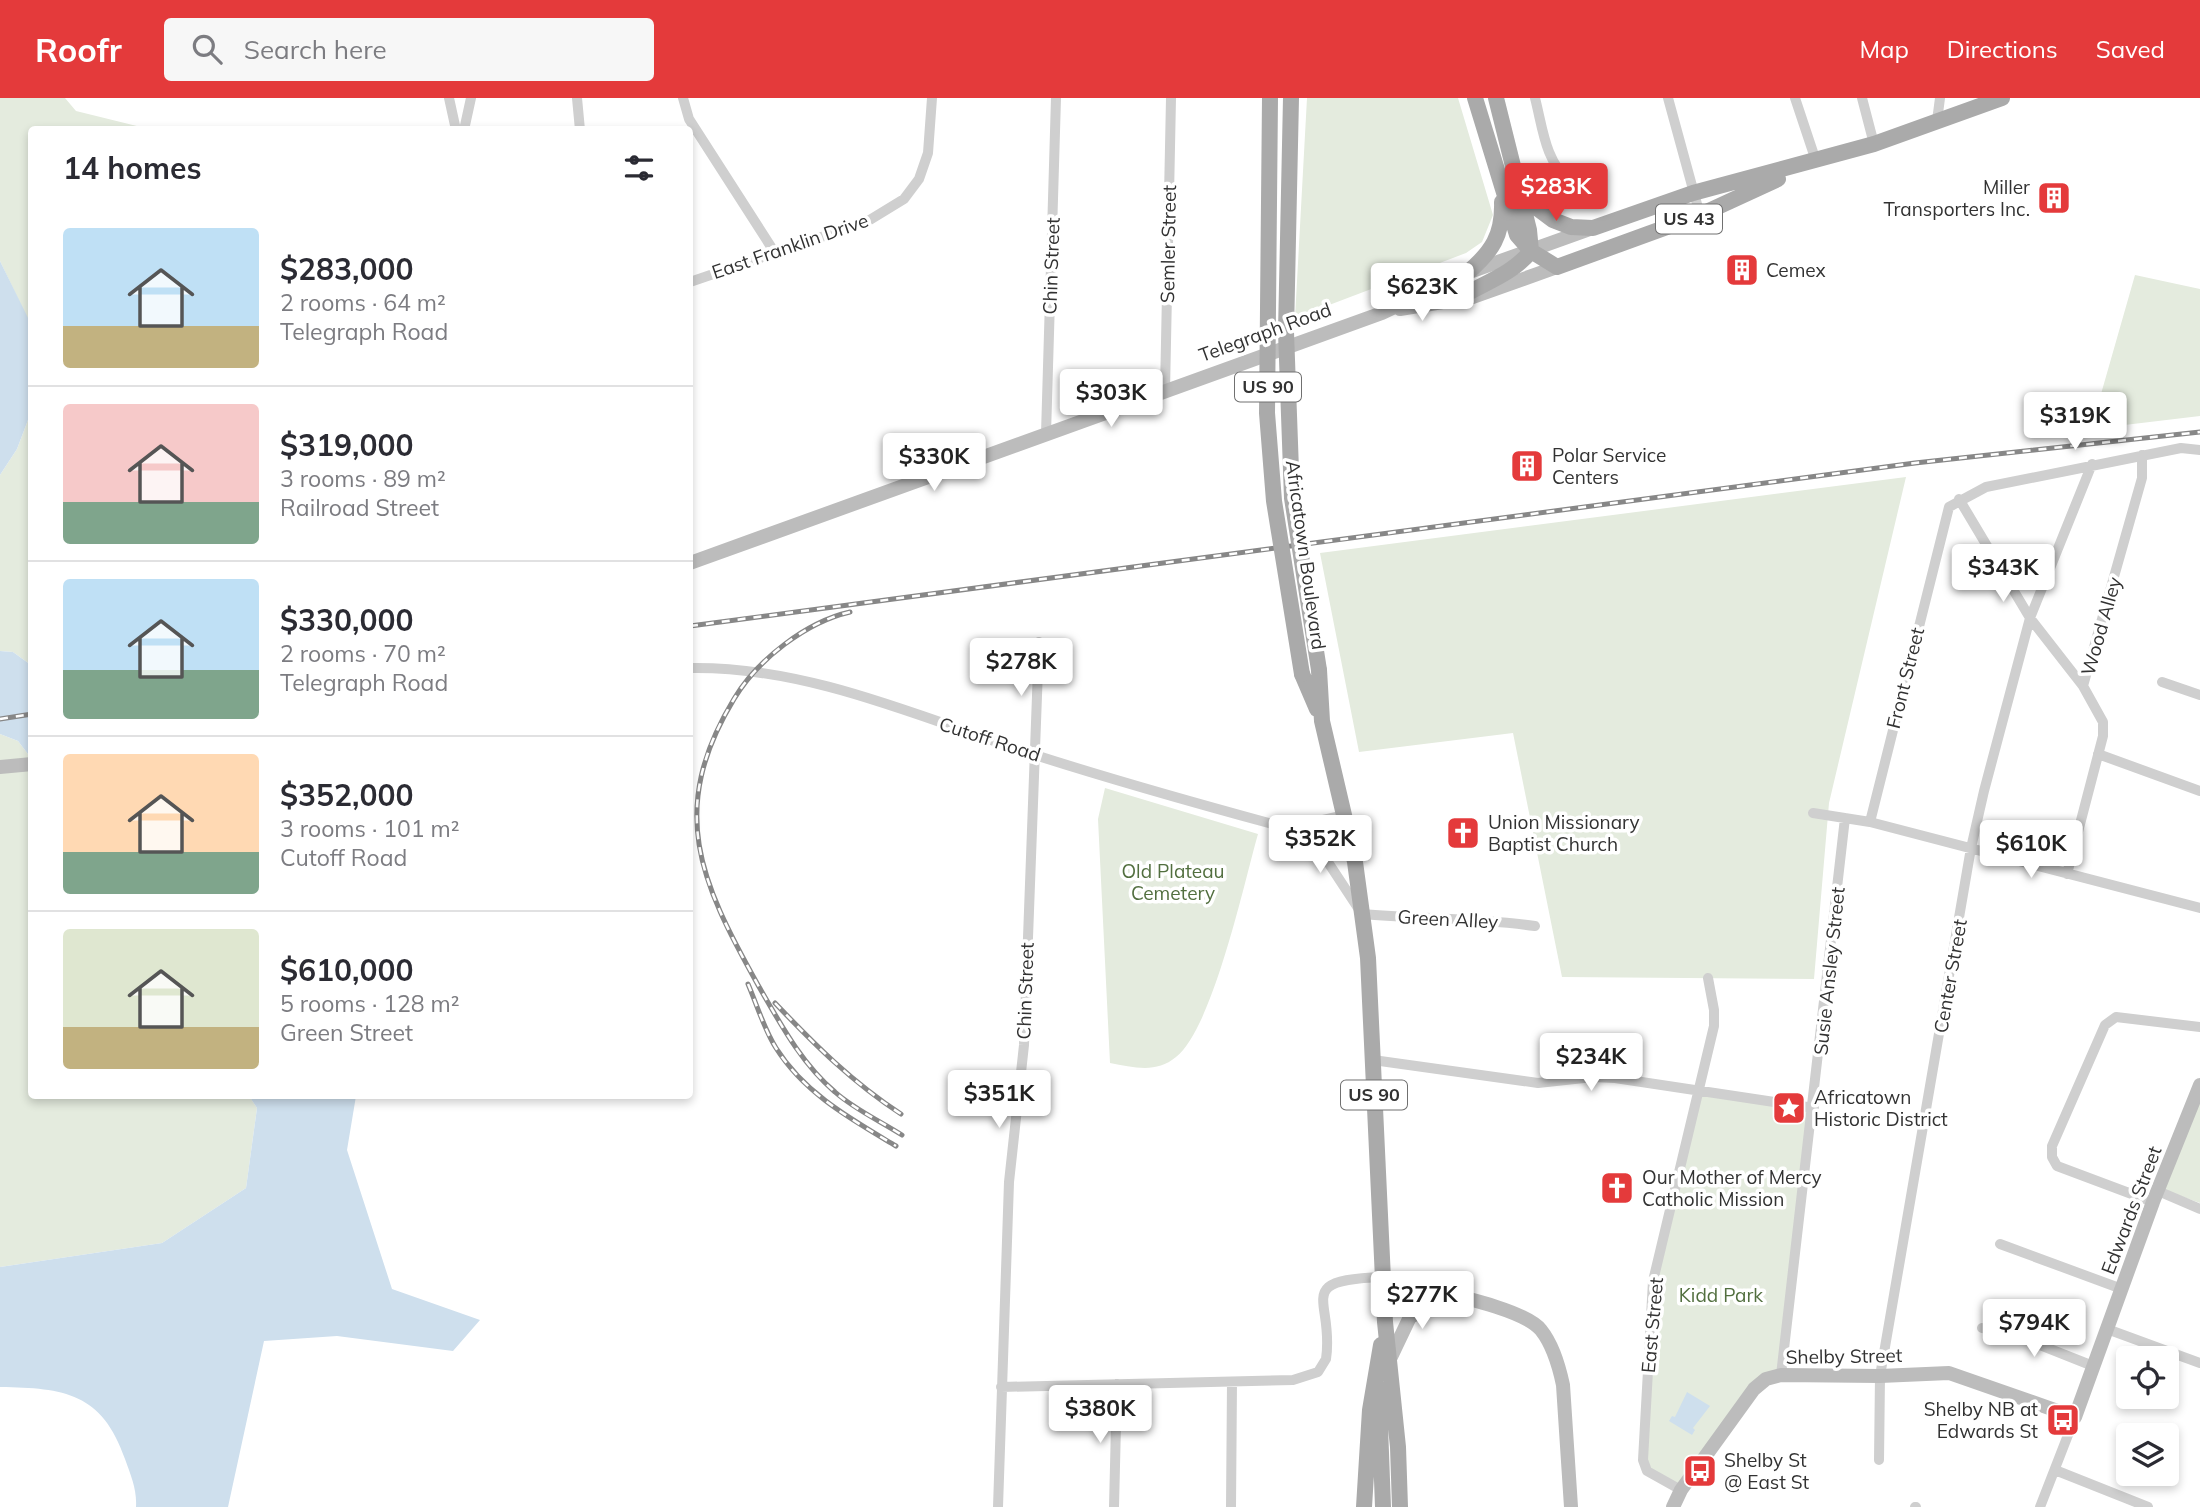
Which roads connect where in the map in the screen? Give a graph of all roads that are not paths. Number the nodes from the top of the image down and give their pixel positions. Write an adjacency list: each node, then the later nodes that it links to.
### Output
1 (449, 98): 19 (street)
2 (471, 98): 20 (street)
3 (577, 98): 21 (street)
4 (683, 98): 23 (street)
5 (932, 98): 33 (street, East Franklin Drive)
6 (1056, 98): 40 (street, Chin Street)
7 (1171, 98): 39 (street, Semler Street)
8 (1270, 98): 52 (main road, Africatown Boulevard / US 90, bridge)
9 (1291, 98): 52 (main road, Africatown Boulevard / US 90, bridge)
10 (1475, 98): 28 (main road)
11 (1496, 98): 27 (main road)
12 (1535, 98): 26 (street)
13 (1668, 98): 29 (street)
14 (1795, 98): 25 (street)
15 (1862, 98): 24 (street)
16 (1940, 98): 18 (street)
17 (2002, 98): 18 (main road, Telegraph Road / US 43)
18 (1937, 121): 24 (main road, Telegraph Road / US 43)
19 (455, 126)
20 (465, 126)
21 (580, 126)
22 (693, 126): 33 (street)
23 (693, 126)
24 (1874, 144): 25 (main road, Telegraph Road / US 43)
25 (1816, 161): 29 (main road, Telegraph Road / US 43); 30 (main road, Telegraph Road / US 43)
26 (1570, 182)
27 (1518, 185): 31 (main road); 32 (main road)
28 (1502, 190): 32 (main road); 35 (main road)
29 (1693, 193): 30 (street); 31 (main road, Telegraph Road / US 43)
30 (1700, 215): 34 (main road, Telegraph Road / US 43)
31 (1593, 228): 32 (street, Telegraph Road)
32 (1531, 251): 34 (main road); 35 (street, Telegraph Road); 37 (main road)
33 (775, 253): 36 (street, East Franklin Drive)
34 (1557, 267): 37 (street, Telegraph Road)
35 (1467, 273): 38 (street, Telegraph Road)
36 (693, 281)
37 (1456, 300): 38 (street, Telegraph Road)
38 (1382, 313): 39 (street, Telegraph Road)
39 (1165, 391): 40 (street, Telegraph Road)
40 (1046, 434): 45 (street, Telegraph Road)
41 (2200, 450): 42 (street)
42 (2142, 455): 43 (street); 50 (street, Wood Alley)
43 (2092, 464): 44 (street); 46 (street, Center Street)
44 (1959, 499): 46 (street); 61 (street, Front Street)
45 (693, 562)
46 (2030, 618): 50 (street); 63 (street, Center Street)
47 (1039, 642): 53 (street, Chin Street)
48 (693, 668): 53 (street, Cutoff Road)
49 (2162, 682): 51 (street)
50 (2083, 686): 54 (street, Wood Alley)
51 (2200, 695)
52 (1322, 721): 59 (main road, Africatown Boulevard / US 90)
53 (1034, 754): 62 (street, Cutoff Road); 90 (street, Chin Street)
54 (2098, 754): 57 (street); 64 (street, Wood Alley)
55 (28, 764): 56 (street)
56 (0, 767)
57 (2200, 791)
58 (1814, 813): 60 (street)
59 (1344, 815): 62 (street, Cutoff Road); 66 (main road, Africatown Boulevard / US 90)
60 (1845, 818): 61 (street); 73 (street, Susie Ansley Street)
61 (1870, 822): 63 (street)
62 (1287, 828): 66 (street, Cutoff Road)
63 (1971, 848): 64 (street); 87 (street, Center Street)
64 (2067, 874): 65 (street)
65 (2200, 908)
66 (1362, 914): 67 (street, Green Alley); 70 (main road, Africatown Boulevard / US 90)
67 (1535, 926)
68 (1708, 978): 72 (street, East Street)
69 (2200, 1027): 74 (street)
70 (1373, 1060): 72 (street); 77 (main road, Africatown Boulevard / US 90)
71 (2200, 1085): 74 (street, Edwards Street)
72 (1700, 1093): 73 (street); 94 (street, East Street)
73 (1814, 1108): 86 (street, Susie Ansley Street)
74 (2156, 1197): 75 (street); 78 (street, Edwards Street)
75 (2200, 1209)
76 (2000, 1244): 78 (street)
77 (1383, 1277): 79 (street); 80 (main road, Africatown Boulevard / US 90); 88 (street)
78 (2122, 1289): 82 (street, Edwards Street)
79 (1454, 1297): 83 (street); 101 (street)
80 (1385, 1322): 83 (main road, Africatown Boulevard / US 90); 98 (main road)
81 (1982, 1328): 85 (street)
82 (2107, 1329): 84 (street); 85 (street, Edwards Street)
83 (1388, 1362): 99 (main road, Africatown Boulevard / US 90); 100 (main road, Africatown Boulevard / US 90)
84 (2200, 1363)
85 (2093, 1366): 91 (street, Edwards Street)
86 (1781, 1375): 87 (street, Shelby Street); 94 (street, Shelby Street)
87 (1880, 1376): 91 (street, Shelby Street); 92 (street, Center Street)
88 (1232, 1382): 89 (street); 97 (street)
89 (1117, 1384): 90 (street); 96 (street)
90 (1001, 1387): 95 (street, Chin Street)
91 (2074, 1417): 93 (street, Edwards Street)
92 (1879, 1460)
93 (2054, 1470): 103 (street, Edwards Street); 104 (street)
94 (1681, 1490): 102 (street, Shelby Street)
95 (998, 1507)
96 (1114, 1507)
97 (1231, 1507)
98 (1364, 1507)
99 (1383, 1507)
100 (1400, 1507)
101 (1571, 1507)
102 (1674, 1507)
103 (2040, 1507)
104 (2147, 1507)

